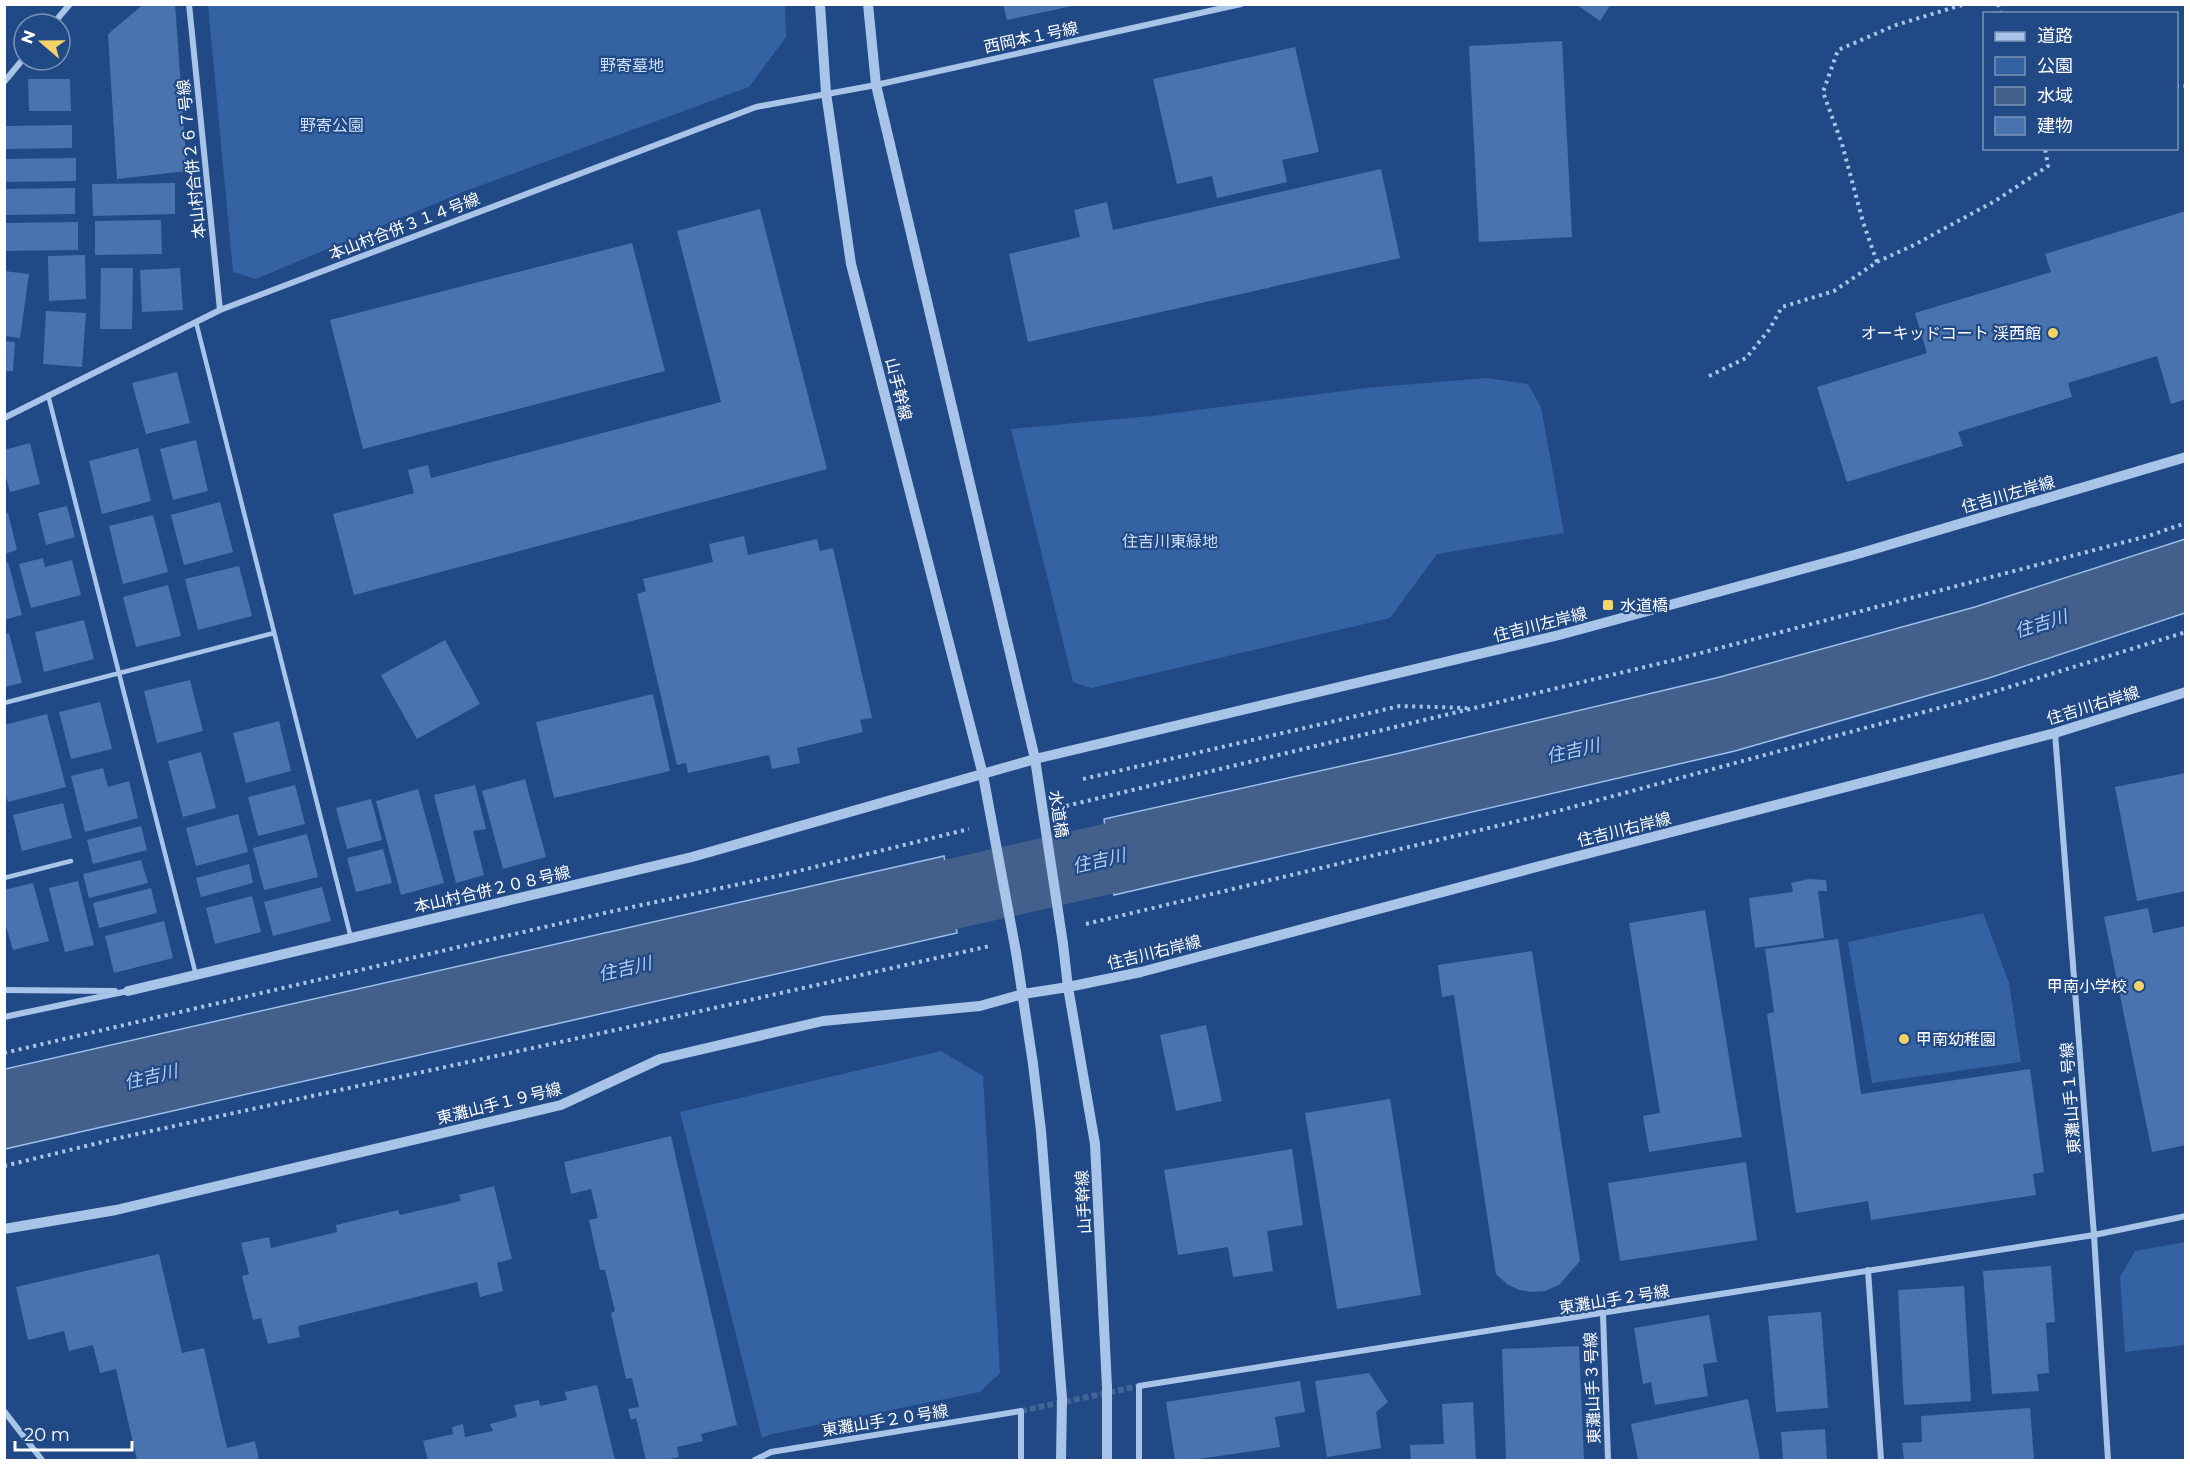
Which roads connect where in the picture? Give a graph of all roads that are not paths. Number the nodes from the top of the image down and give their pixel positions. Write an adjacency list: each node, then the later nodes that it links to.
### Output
1 (189, 4): 7 (street, 本山村合併２６７号線)
2 (820, 4): 6 (street, 山手幹線)
3 (868, 4): 5 (street)
4 (1241, 4): 5 (street, 西岡本１号線)
5 (876, 85): 6 (street, 西岡本１号線); 17 (street)
6 (826, 93): 7 (street, 本山村合併３１４号線); 18 (street, 山手幹線)
7 (220, 310): 8 (street, 本山村合併３１４号線)
8 (196, 322): 9 (street, 本山村合併３１４号線); 12 (lane)
9 (48, 395): 10 (street, 本山村合併３１４号線); 13 (lane)
10 (4, 418)
11 (2186, 457): 17 (street, 住吉川左岸線)
12 (274, 633): 13 (lane); 21 (lane)
13 (119, 673): 15 (lane); 23 (lane)
14 (2186, 692): 16 (street, 住吉川右岸線)
15 (4, 703)
16 (2055, 733): 24 (street, 住吉川右岸線); 31 (street, 東灘山手１号線)
17 (1035, 759): 18 (street, 住吉川左岸線); 22 (street, 水道橋, bridge)
18 (983, 775): 21 (street, 本山村合併２０８号線); 27 (street, bridge)
19 (71, 861): 20 (lane)
20 (4, 878)
21 (351, 938): 23 (street, 本山村合併２０８号線)
22 (1063, 944): 24 (street, 山手幹線)
23 (196, 975): 26 (street, 本山村合併２０８号線)
24 (1068, 987): 27 (street, 東灘山手１９号線); 39 (street, 山手幹線, bridge)
25 (4, 990): 26 (street)
26 (128, 991): 28 (street, 本山村合併２０８号線)
27 (1023, 994): 30 (street, 東灘山手１９号線); 38 (street, bridge)
28 (4, 1017)
29 (2186, 1216): 31 (street, 東灘山手２号線)
30 (4, 1229)
31 (2094, 1235): 32 (street, 東灘山手２号線); 43 (street, 東灘山手１号線)
32 (1868, 1270): 33 (street, 東灘山手２号線); 42 (street)
33 (1603, 1314): 40 (street, 東灘山手２号線); 41 (street, 東灘山手３号線)
34 (4, 1411): 35 (street)
35 (42, 1461)
36 (755, 1461): 37 (street, 東灘山手２０号線)
37 (1020, 1461)
38 (1061, 1461)
39 (1107, 1461)
40 (1139, 1461)
41 (1608, 1461)
42 (1881, 1461)
43 (2108, 1461)

